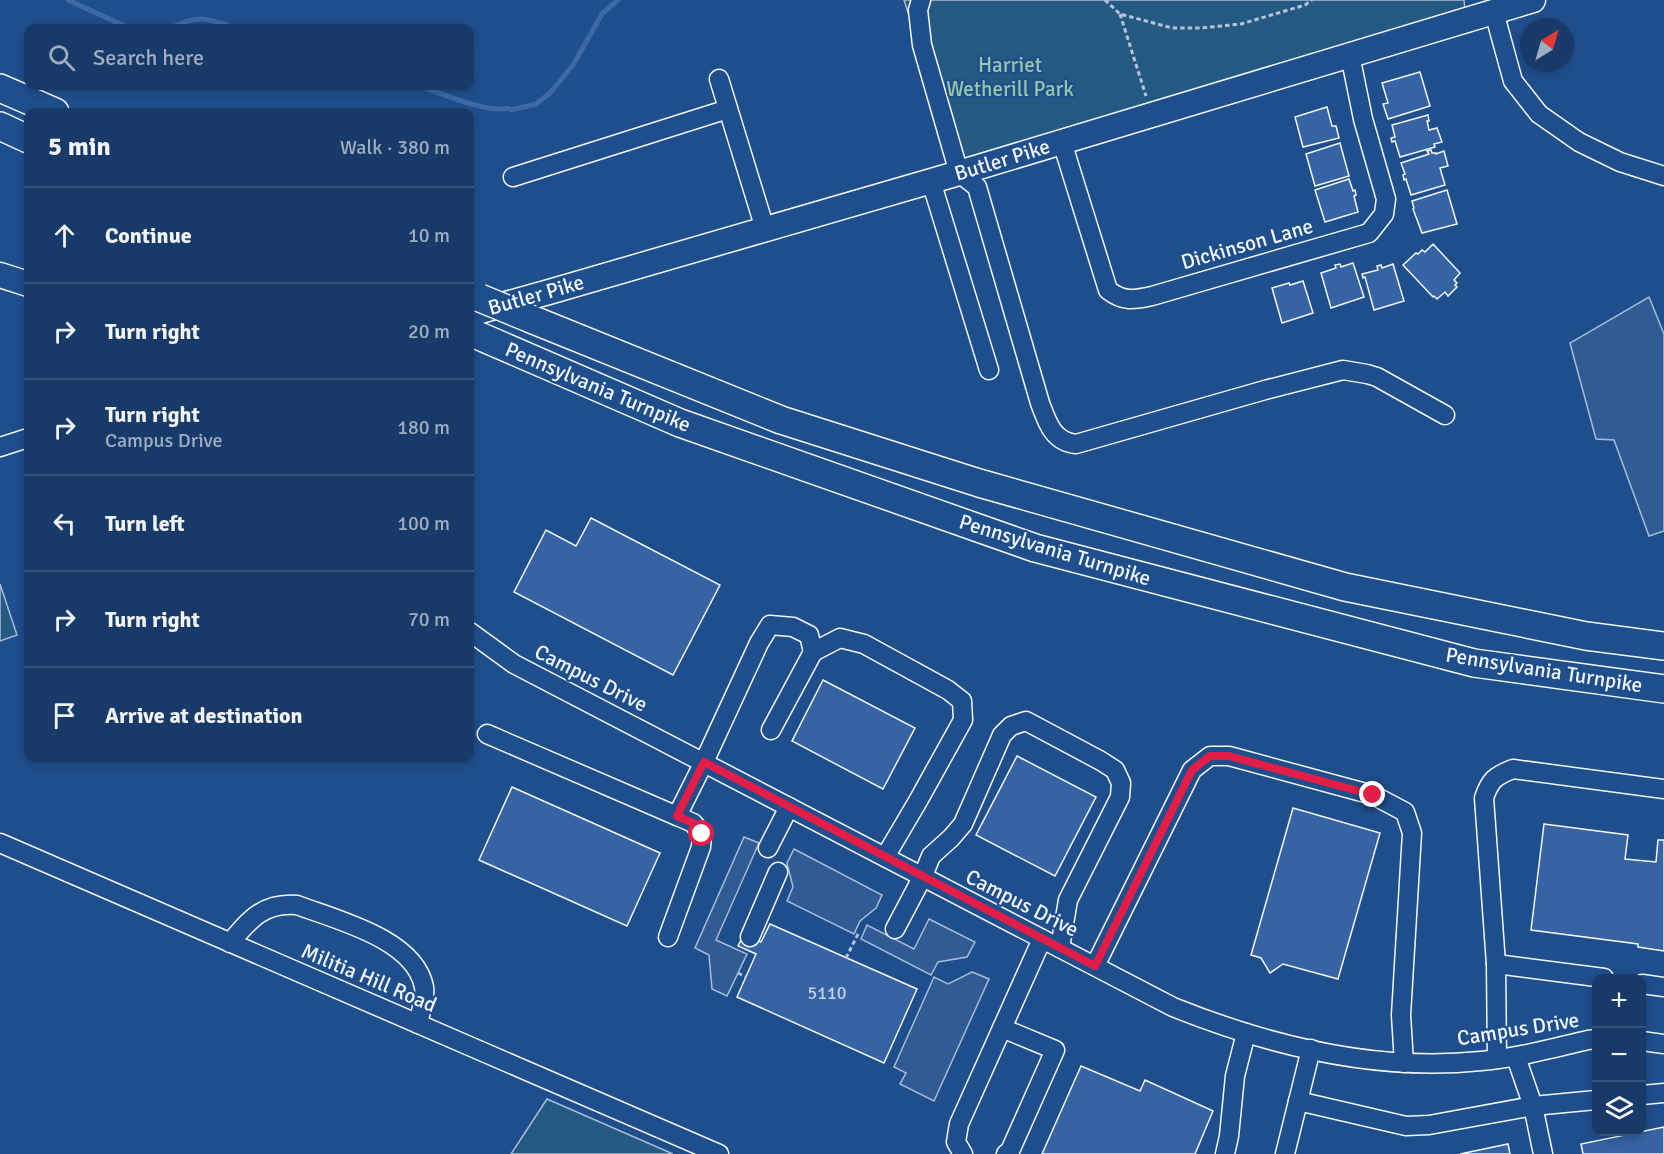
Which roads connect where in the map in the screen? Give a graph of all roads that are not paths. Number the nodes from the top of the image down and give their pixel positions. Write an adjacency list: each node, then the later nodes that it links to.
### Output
1 (921, 0): 12 (street)
2 (1533, 0): 3 (main road, Butler Pike)
3 (1494, 12): 4 (main road, Butler Pike); 13 (street)
4 (1350, 55): 11 (main road, Butler Pike); 11 (street, Dickinson Lane)
5 (719, 80): 8 (street)
6 (0, 88): 7 (highway)
7 (46, 108)
8 (728, 109): 14 (street); 16 (street)
9 (0, 126): 10 (highway)
10 (24, 137)
11 (1062, 141): 12 (main road, Butler Pike)
12 (959, 172): 15 (main road, Butler Pike); 23 (street)
13 (1664, 176)
14 (513, 177)
15 (931, 181): 16 (main road, Butler Pike); 22 (street)
16 (765, 229): 19 (main road, Butler Pike)
17 (0, 275): 18 (main road)
18 (24, 283)
19 (474, 315)
20 (474, 315): 27 (highway, Pennsylvania Turnpike, bridge)
21 (474, 316): 29 (highway, Pennsylvania Turnpike)
22 (989, 369)
23 (1445, 415)
24 (24, 439): 25 (street)
25 (0, 447)
26 (474, 635): 32 (street, Campus Drive)
27 (1664, 646)
28 (813, 652): 30 (street); 32 (street); 38 (street)
29 (1664, 689)
30 (771, 730)
31 (487, 734): 35 (street)
32 (704, 762): 34 (street, Campus Drive); 35 (street)
33 (1664, 789): 47 (street)
34 (789, 807): 37 (street); 38 (street, Campus Drive)
35 (677, 816): 42 (street)
36 (0, 843): 45 (street, Militia Hill Road)
37 (768, 848)
38 (885, 857): 40 (street, Campus Drive)
39 (778, 872): 43 (street)
40 (923, 876): 41 (street); 44 (street, Campus Drive); 46 (street)
41 (895, 929)
42 (668, 937)
43 (750, 937)
44 (1042, 939): 46 (street, Campus Drive); 53 (street)
45 (230, 943): 52 (street, Militia Hill Road); 52 (street)
46 (1060, 948): 48 (street, Campus Drive)
47 (1496, 964): 49 (street); 60 (street)
48 (1095, 966): 54 (street, Campus Drive); 61 (street)
49 (1592, 976)
50 (1646, 985): 51 (street)
51 (1664, 987)
52 (418, 1024): 67 (street, Militia Hill Road)
53 (1002, 1028): 68 (street); 69 (street)
54 (1246, 1033): 58 (street, Campus Drive); 70 (street)
55 (1592, 1040): 59 (street, Campus Drive)
56 (1646, 1042): 57 (street)
57 (1664, 1044)
58 (1311, 1049): 61 (street, Campus Drive); 65 (street)
59 (1516, 1057): 60 (street, Campus Drive); 66 (street)
60 (1497, 1059): 61 (street, Campus Drive)
61 (1404, 1063)
62 (1664, 1093): 63 (street)
63 (1646, 1095)
64 (1592, 1100): 66 (street)
65 (1298, 1101): 66 (street); 71 (street)
66 (1533, 1106): 72 (street)
67 (719, 1154)
68 (963, 1154)
69 (1006, 1154)
70 (1225, 1154)
71 (1285, 1154)
72 (1543, 1154)

